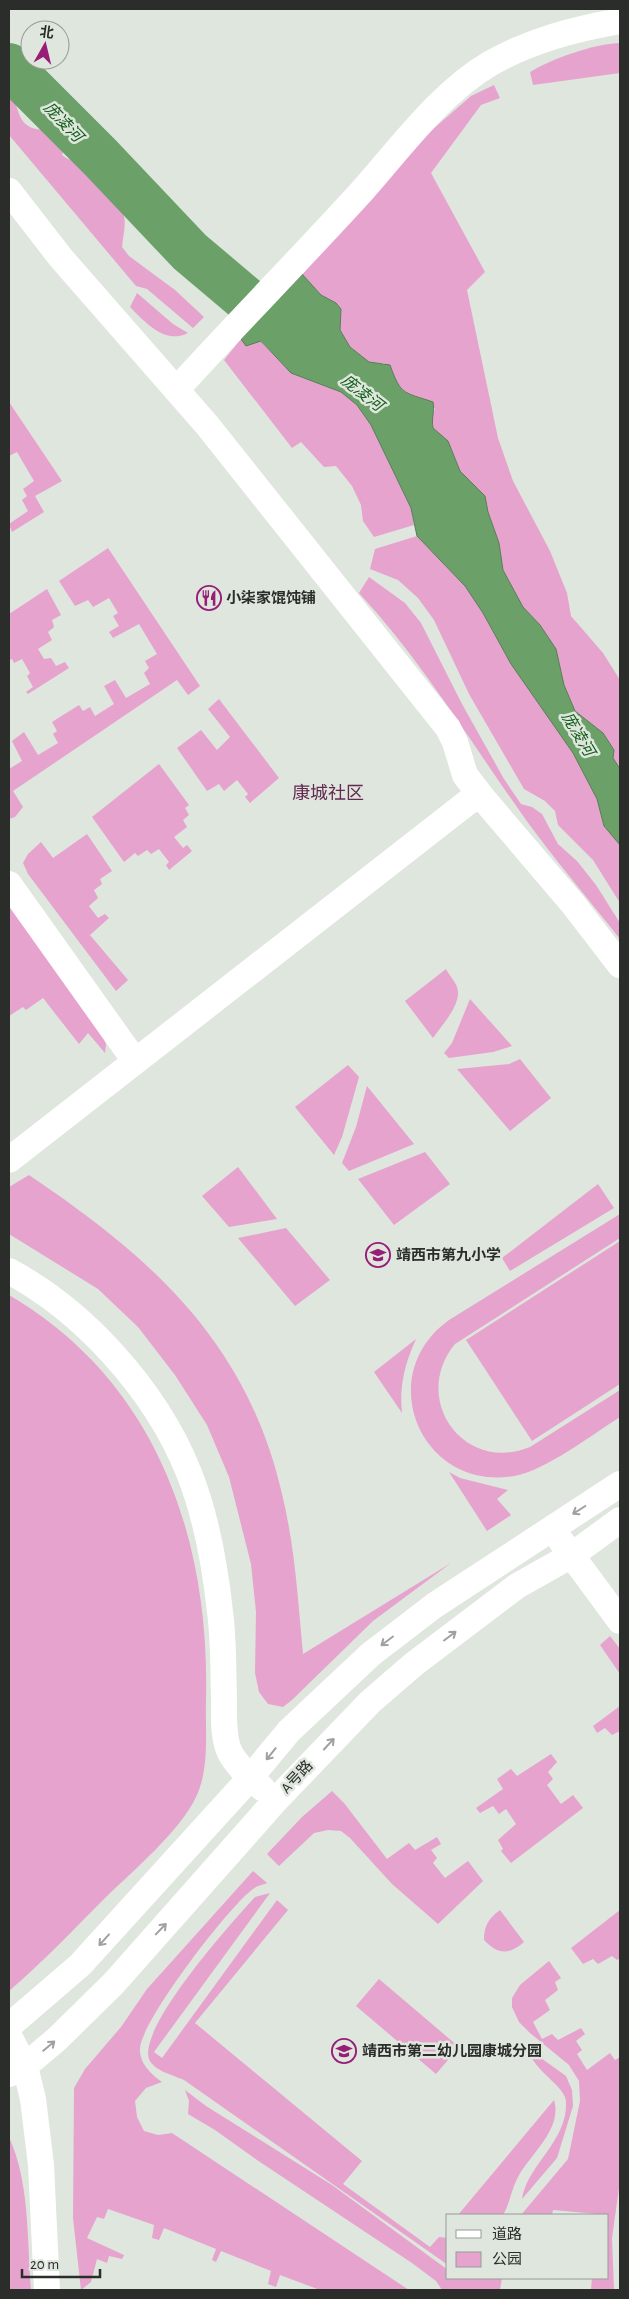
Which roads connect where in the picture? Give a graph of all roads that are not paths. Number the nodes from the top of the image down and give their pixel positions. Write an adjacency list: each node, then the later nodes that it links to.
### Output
1 (620, 21): 3 (street)
2 (9, 191): 3 (street)
3 (177, 389): 4 (street)
4 (481, 796): 6 (street); 7 (street)
5 (9, 884): 7 (street)
6 (620, 965)
7 (134, 1061): 8 (street)
8 (9, 1160)
9 (9, 1271): 15 (street)
10 (620, 1484): 12 (street, one-way to 12)
11 (620, 1520): 13 (street, A号路)
12 (552, 1528): 13 (street); 15 (street, one-way to 15)
13 (572, 1555): 14 (street); 16 (street, A号路, one-way to 13)
14 (620, 1621)
15 (250, 1778): 16 (street); 17 (street, one-way to 17)
16 (276, 1800): 19 (street, A号路, one-way to 16)
17 (9, 2026)
18 (9, 2036): 19 (street)
19 (17, 2070): 20 (street)
20 (47, 2290)

